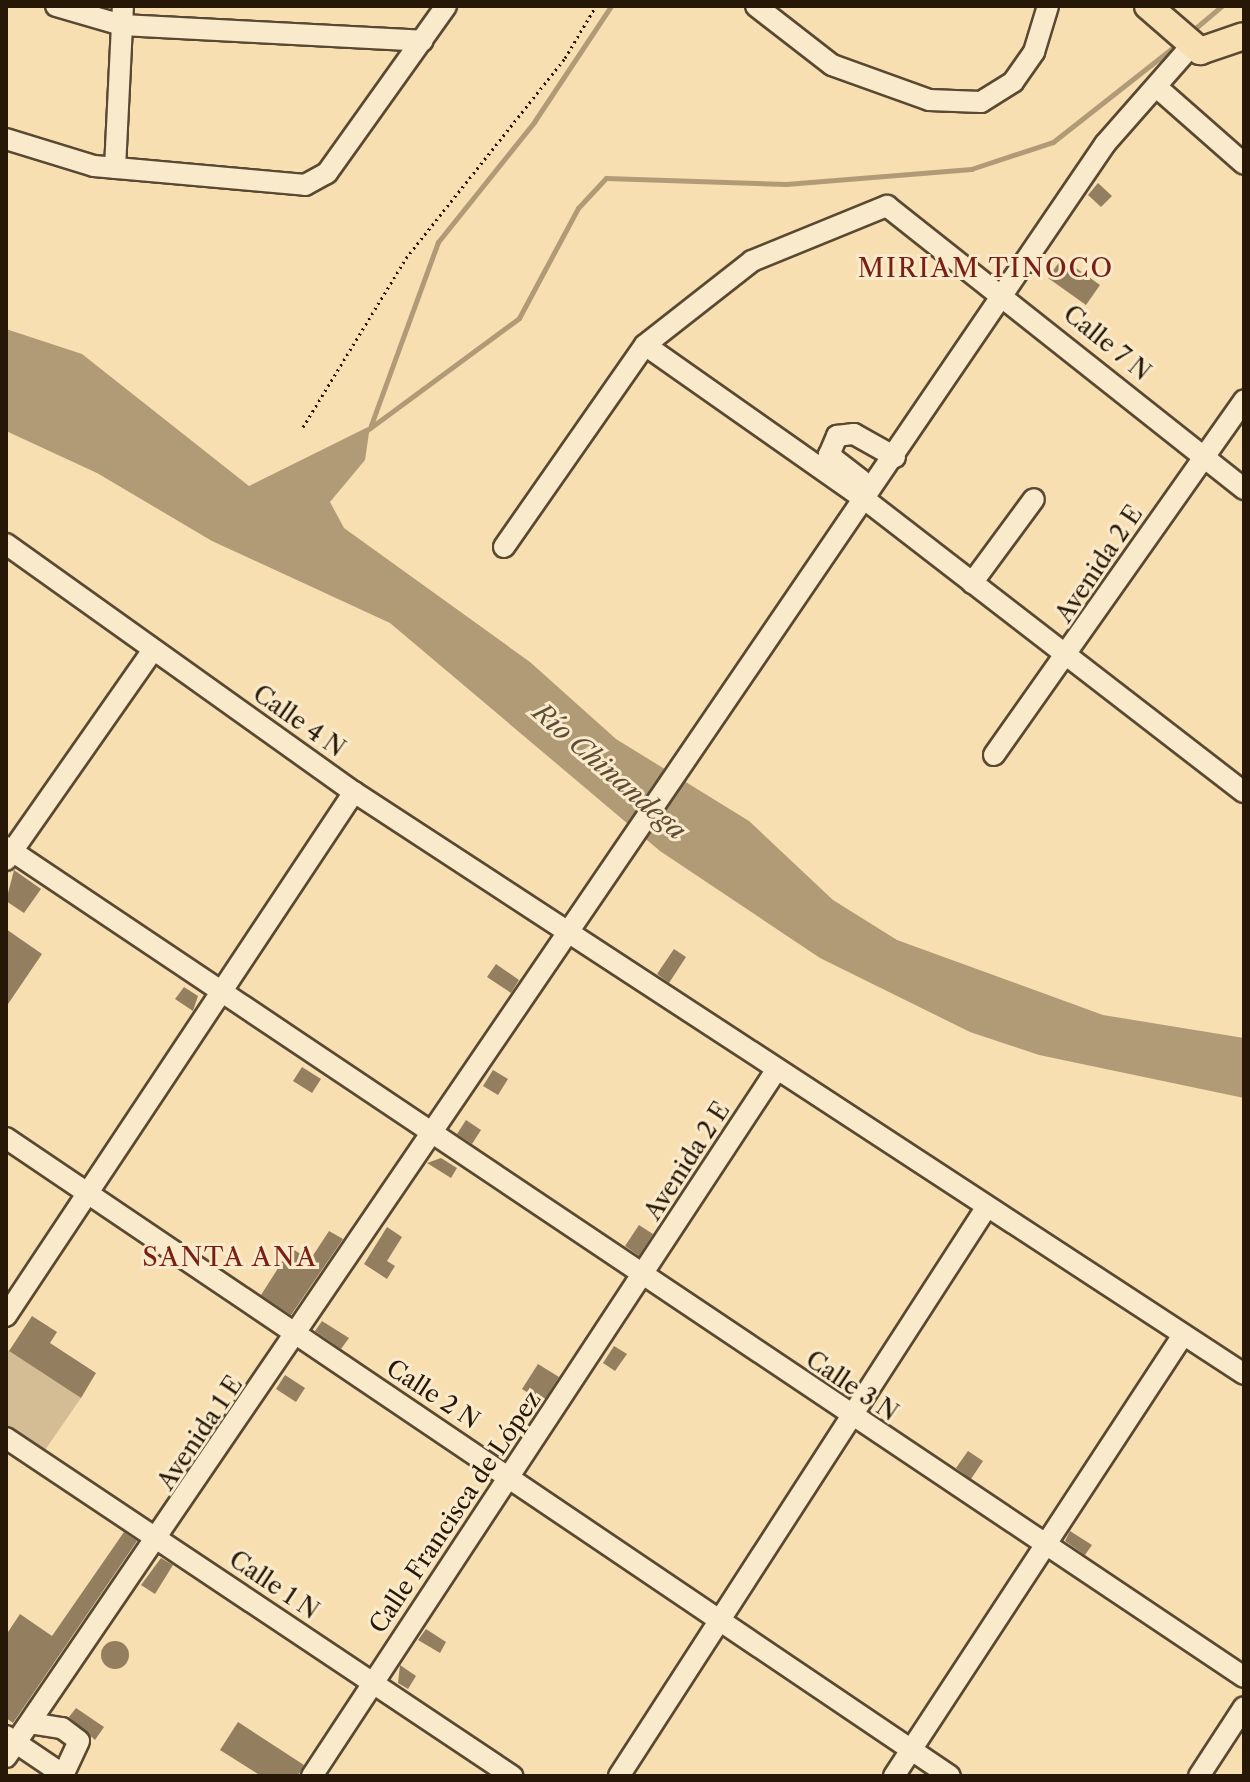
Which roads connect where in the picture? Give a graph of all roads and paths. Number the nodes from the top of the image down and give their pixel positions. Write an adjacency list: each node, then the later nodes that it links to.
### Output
1 (56, 6): 7 (street)
2 (446, 6): 9 (street)
3 (596, 6): 18 (path)
4 (756, 6): 5 (street)
5 (1048, 6)
6 (1148, 6): 10 (main road)
7 (122, 16): 9 (street); 14 (street)
8 (1244, 36): 10 (main road)
9 (423, 41): 14 (street)
10 (1191, 46): 11 (street, Avenida 1 E)
11 (1159, 89): 13 (street); 15 (street, Avenida 1 E)
12 (6, 139): 14 (street)
13 (1244, 164)
14 (115, 168)
15 (1005, 293): 16 (street, Calle 7 N); 19 (street, Calle 7 N); 20 (street, Avenida 1 E)
16 (645, 345): 22 (street); 25 (street)
17 (1244, 400): 19 (street, Avenida 2 E)
18 (303, 427)
19 (1204, 456): 21 (street, Calle 7 N); 28 (street, Avenida 2 E)
20 (895, 457): 22 (street, Avenida 1 E); 22 (street)
21 (1244, 489)
22 (870, 495): 26 (street); 33 (street, Avenida 1 E)
23 (1034, 499): 26 (street)
24 (6, 544): 27 (street, Calle 4 N)
25 (504, 547)
26 (972, 583): 28 (street)
27 (153, 650): 30 (street, Calle 4 N); 32 (street)
28 (1067, 657): 29 (street, Avenida 2 E); 31 (street)
29 (994, 755)
30 (354, 792): 33 (street, Calle 4 N); 34 (street)
31 (1244, 792)
32 (8, 853): 34 (street, Calle 3 N)
33 (569, 933): 35 (street, Calle 4 N); 36 (street, Avenida 1 E)
34 (220, 990): 36 (street, Calle 3 N); 38 (street)
35 (775, 1072): 39 (street, Calle 4 N); 40 (street, Avenida 2 E)
36 (433, 1136): 40 (street, Calle 3 N); 43 (street, Avenida 1 E)
37 (6, 1138): 38 (street, Calle 2 N)
38 (86, 1192): 41 (street); 43 (street, Calle 2 N)
39 (986, 1208): 42 (street, Calle 4 N); 45 (street)
40 (643, 1277): 45 (street, Calle 3 N); 47 (street, Calle Francisca de López)
41 (6, 1316)
42 (1183, 1335): 44 (street, Calle 4 N); 49 (street)
43 (298, 1336): 47 (street, Calle 2 N); 48 (street, Avenida 1 E)
44 (1244, 1374)
45 (854, 1419): 49 (street, Calle 3 N); 50 (street)
46 (6, 1438): 48 (street, Calle 1 N)
47 (509, 1476): 50 (street, Calle 2 N); 52 (street, Calle Francisca de López)
48 (159, 1539): 52 (street, Calle 1 N); 54 (street, Avenida 1 E)
49 (1048, 1547): 51 (street, Calle 3 N); 56 (street)
50 (720, 1620): 56 (street, Calle 2 N); 60 (street)
51 (1244, 1677)
52 (373, 1683): 58 (street, Calle Francisca de López); 59 (street, Calle 1 N)
53 (1244, 1707): 63 (street)
54 (30, 1723): 55 (street, Avenida 1 E); 57 (street)
55 (9, 1745): 57 (street)
56 (910, 1750): 61 (street); 62 (street, Calle 2 N)
57 (64, 1775)
58 (312, 1776)
59 (512, 1776)
60 (619, 1776)
61 (894, 1776)
62 (950, 1776)
63 (1199, 1776)

